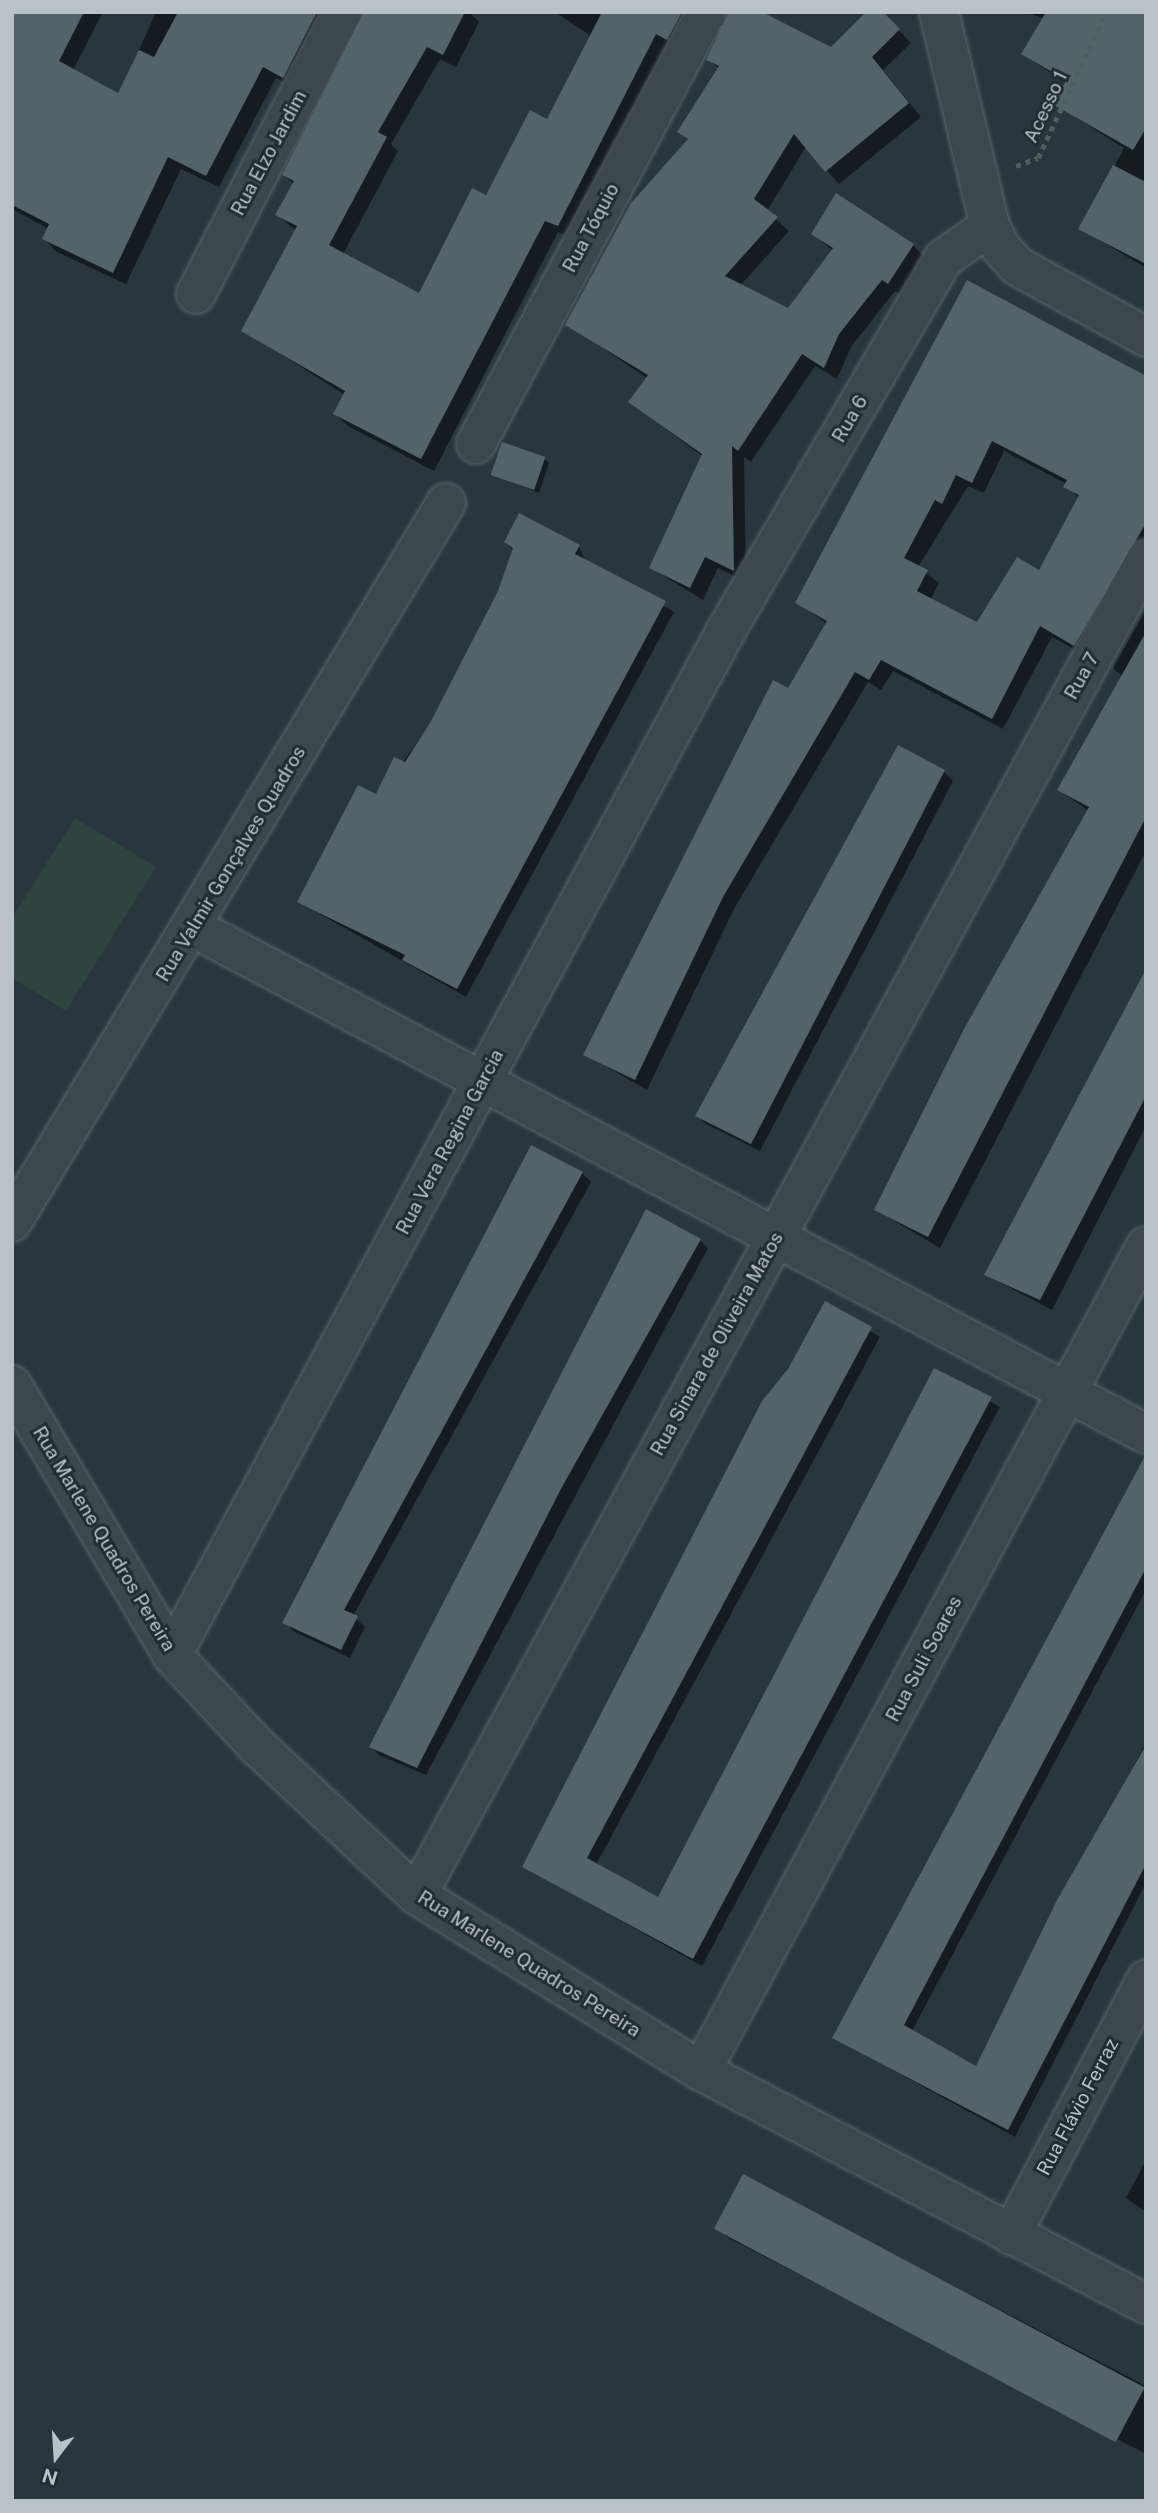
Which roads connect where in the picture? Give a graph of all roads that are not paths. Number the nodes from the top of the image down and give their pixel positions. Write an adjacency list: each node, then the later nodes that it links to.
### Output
1 (342, 12): 5 (street, Rua Elzo Jardim)
2 (707, 12): 7 (street, Rua Tóquio)
3 (939, 12): 4 (street)
4 (990, 226): 6 (street); 10 (street, Rua 6)
5 (196, 294)
6 (1146, 337)
7 (476, 444)
8 (446, 502): 12 (street, Rua Valmir Gonçalves Quadros)
9 (1146, 559): 11 (street, Rua 7)
10 (727, 629): 13 (street, Rua Vera Regina Garcia)
11 (1018, 793): 15 (street, Rua Sinara de Oliveira Matos)
12 (194, 929): 13 (street); 14 (street, Rua Valmir Gonçalves Quadros)
13 (481, 1084): 15 (street); 20 (street, Rua Vera Regina Garcia)
14 (12, 1223)
15 (775, 1238): 18 (street); 21 (street, Rua Sinara de Oliveira Matos)
16 (1146, 1245): 18 (street, Rua Suli Soares)
17 (12, 1385): 20 (street, Rua Marlene Quadros Pereira)
18 (1067, 1392): 19 (street); 23 (street, Rua Suli Soares)
19 (1146, 1433)
20 (173, 1655): 21 (street, Rua Marlene Quadros Pereira)
21 (417, 1895): 23 (street, Rua Marlene Quadros Pereira)
22 (1146, 1980): 24 (street, Rua Flávio Ferraz)
23 (701, 2071): 24 (street, Rua Marlene Quadros Pereira)
24 (1011, 2235): 25 (street, Rua Marlene Quadros Pereira)
25 (1146, 2304)

